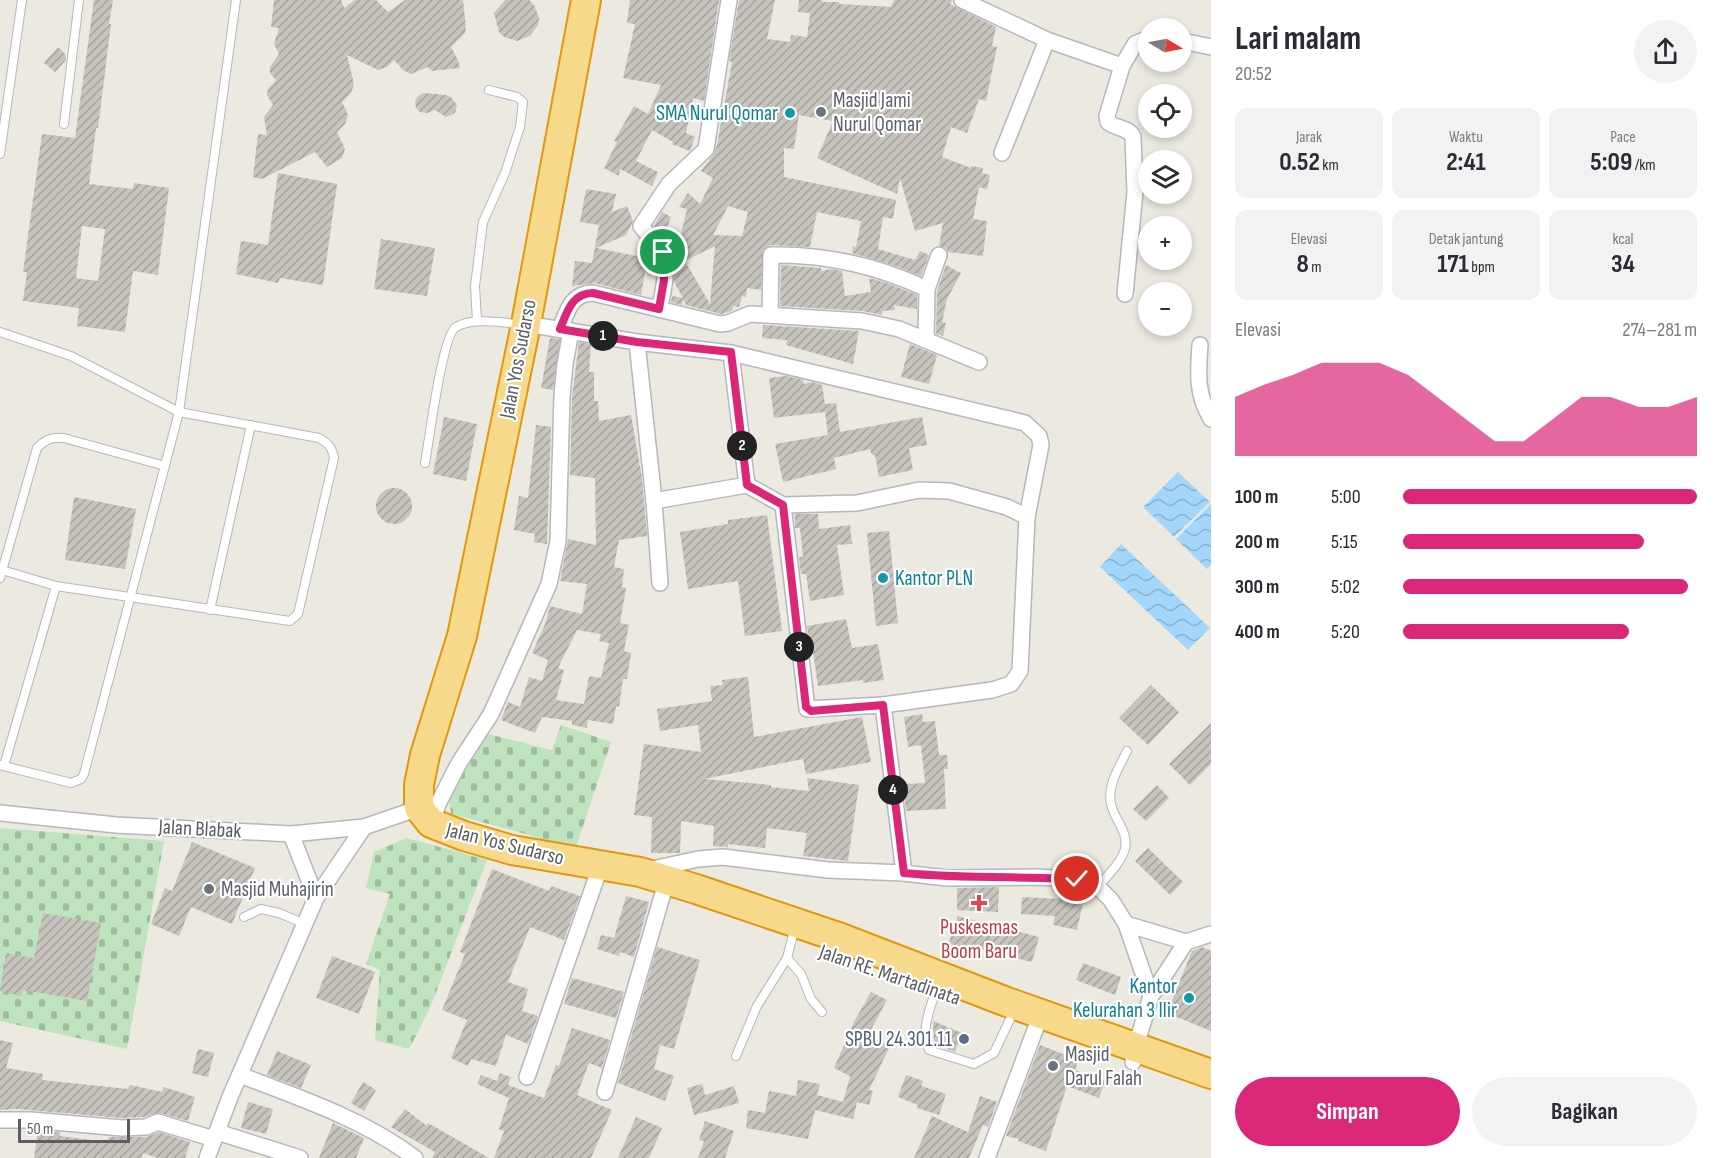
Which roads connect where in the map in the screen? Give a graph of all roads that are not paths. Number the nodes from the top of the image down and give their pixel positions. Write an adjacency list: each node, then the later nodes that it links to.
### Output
1 (22, 0): 13 (lane)
2 (79, 0): 14 (lane)
3 (236, 0): 31 (lane)
4 (586, 0): 23 (highway, Jalan Yos Sudarso)
5 (729, 0): 20 (street)
6 (962, 0): 7 (street)
7 (1047, 40): 11 (street); 15 (street)
8 (1138, 42): 11 (street)
9 (1192, 43): 10 (street)
10 (1211, 47)
11 (1122, 66): 19 (street)
12 (489, 90): 22 (lane)
13 (3, 111): 16 (lane)
14 (64, 124)
15 (1002, 153)
16 (0, 154)
17 (939, 255): 18 (street)
18 (927, 289): 21 (street); 26 (street)
19 (1125, 294)
20 (659, 309): 21 (street); 24 (street)
21 (770, 315): 26 (street)
22 (477, 321): 23 (lane); 34 (lane)
23 (526, 324): 24 (street); 49 (highway, Jalan Yos Sudarso)
24 (565, 330): 27 (street); 49 (street)
25 (0, 332): 31 (lane)
26 (926, 340): 30 (street)
27 (637, 342): 29 (street); 37 (street)
28 (1200, 345): 32 (street)
29 (731, 352): 36 (street); 39 (street)
30 (980, 362)
31 (179, 412): 33 (lane); 35 (lane)
32 (1209, 412)
33 (250, 425): 44 (lane); 44 (lane)
34 (425, 462)
35 (165, 466): 40 (lane); 43 (lane)
36 (747, 485): 37 (street); 38 (street)
37 (654, 501): 41 (street)
38 (783, 505): 39 (street); 45 (street)
39 (1027, 517): 45 (street)
40 (1, 574): 42 (lane)
41 (660, 583)
42 (56, 586): 43 (lane); 47 (lane)
43 (129, 597): 44 (lane); 47 (lane)
44 (210, 610)
45 (883, 705): 54 (street)
46 (1127, 751): 56 (lane)
47 (2, 765)
48 (0, 813): 51 (street, Jalan Blabak)
49 (416, 816): 50 (street, Jalan Blabak); 52 (highway, Jalan Yos Sudarso)
50 (364, 827): 51 (street, Jalan Blabak); 58 (street)
51 (291, 834): 58 (street)
52 (570, 860): 53 (highway, Jalan Yos Sudarso); 55 (highway, Jalan RE. Martadinata)
53 (640, 872): 54 (street); 63 (highway, Jalan Yos Sudarso)
54 (904, 873): 56 (street)
55 (597, 876): 57 (highway, Jalan RE. Martadinata); 73 (street)
56 (1098, 888): 61 (street)
57 (663, 893): 63 (highway, Jalan RE. Martadinata); 74 (street)
58 (316, 898): 60 (street)
59 (244, 917): 60 (lane)
60 (305, 924): 72 (street)
61 (1126, 924): 64 (street); 66 (street)
62 (1211, 933): 64 (street)
63 (791, 940): 65 (highway, Jalan RE. Martadinata); 67 (lane); 68 (highway, Jalan Yos Sudarso); 70 (lane)
64 (1186, 942): 66 (street)
65 (936, 990): 68 (highway, Jalan RE. Martadinata); 68 (lane)
66 (1151, 996): 69 (street)
67 (822, 1012)
68 (1029, 1019): 69 (highway, Jalan RE. Martadinata); 81 (street)
69 (1134, 1054): 71 (highway); 75 (highway, Jalan RE. Martadinata)
70 (736, 1056)
71 (1211, 1074)
72 (240, 1075): 77 (street); 80 (street)
73 (527, 1077)
74 (605, 1092)
75 (1211, 1092)
76 (0, 1120): 77 (street)
77 (216, 1136): 78 (street); 79 (street)
78 (207, 1158)
79 (300, 1158)
80 (415, 1158)
81 (987, 1158)

